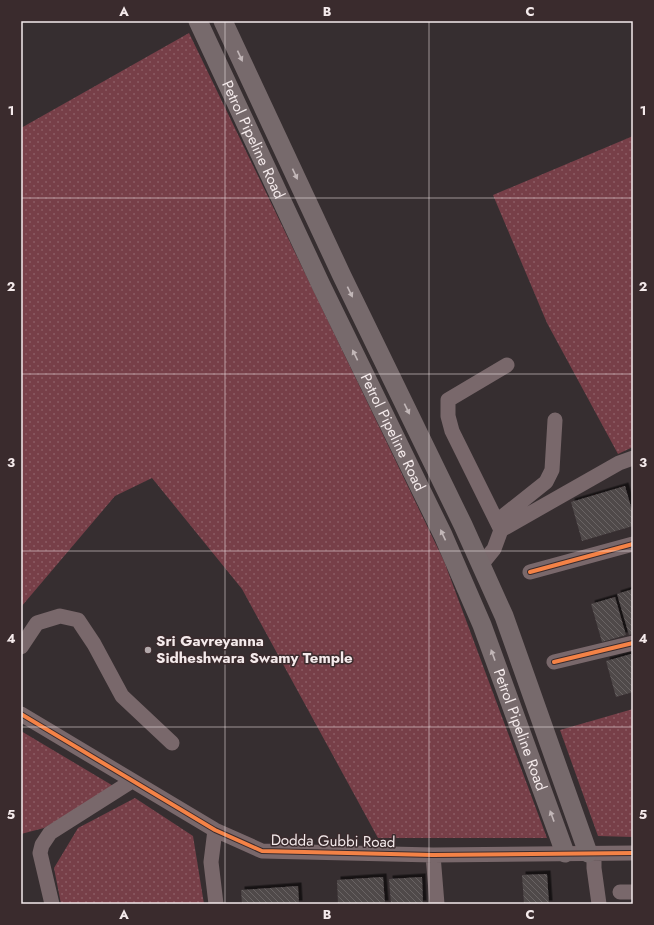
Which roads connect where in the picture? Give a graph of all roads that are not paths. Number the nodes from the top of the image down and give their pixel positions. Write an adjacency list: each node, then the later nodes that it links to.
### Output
1 (198, 21): 4 (main road, Petrol Pipeline Road)
2 (223, 21): 3 (main road, Petrol Pipeline Road, one-way to 3)
3 (322, 232): 4 (street); 10 (main road, Petrol Pipeline Road, one-way to 10)
4 (300, 241): 19 (main road, Petrol Pipeline Road, one-way to 4)
5 (507, 365): 8 (street)
6 (555, 420): 8 (street)
7 (633, 458): 8 (street)
8 (499, 526): 10 (street)
9 (633, 544): 11 (street)
10 (481, 565): 21 (main road, Petrol Pipeline Road)
11 (530, 572)
12 (633, 643): 14 (street)
13 (21, 647): 16 (street)
14 (554, 662)
15 (21, 714): 17 (street, Dodda Gubbi Road)
16 (172, 743)
17 (132, 780): 18 (street, Dodda Gubbi Road); 23 (street)
18 (215, 830): 22 (street, Dodda Gubbi Road); 24 (street)
19 (565, 853): 21 (street, Dodda Gubbi Road); 22 (street, Dodda Gubbi Road)
20 (633, 853): 21 (street, Dodda Gubbi Road)
21 (591, 854): 26 (street)
22 (433, 855): 25 (street)
23 (52, 904)
24 (216, 904)
25 (437, 904)
26 (599, 904)

